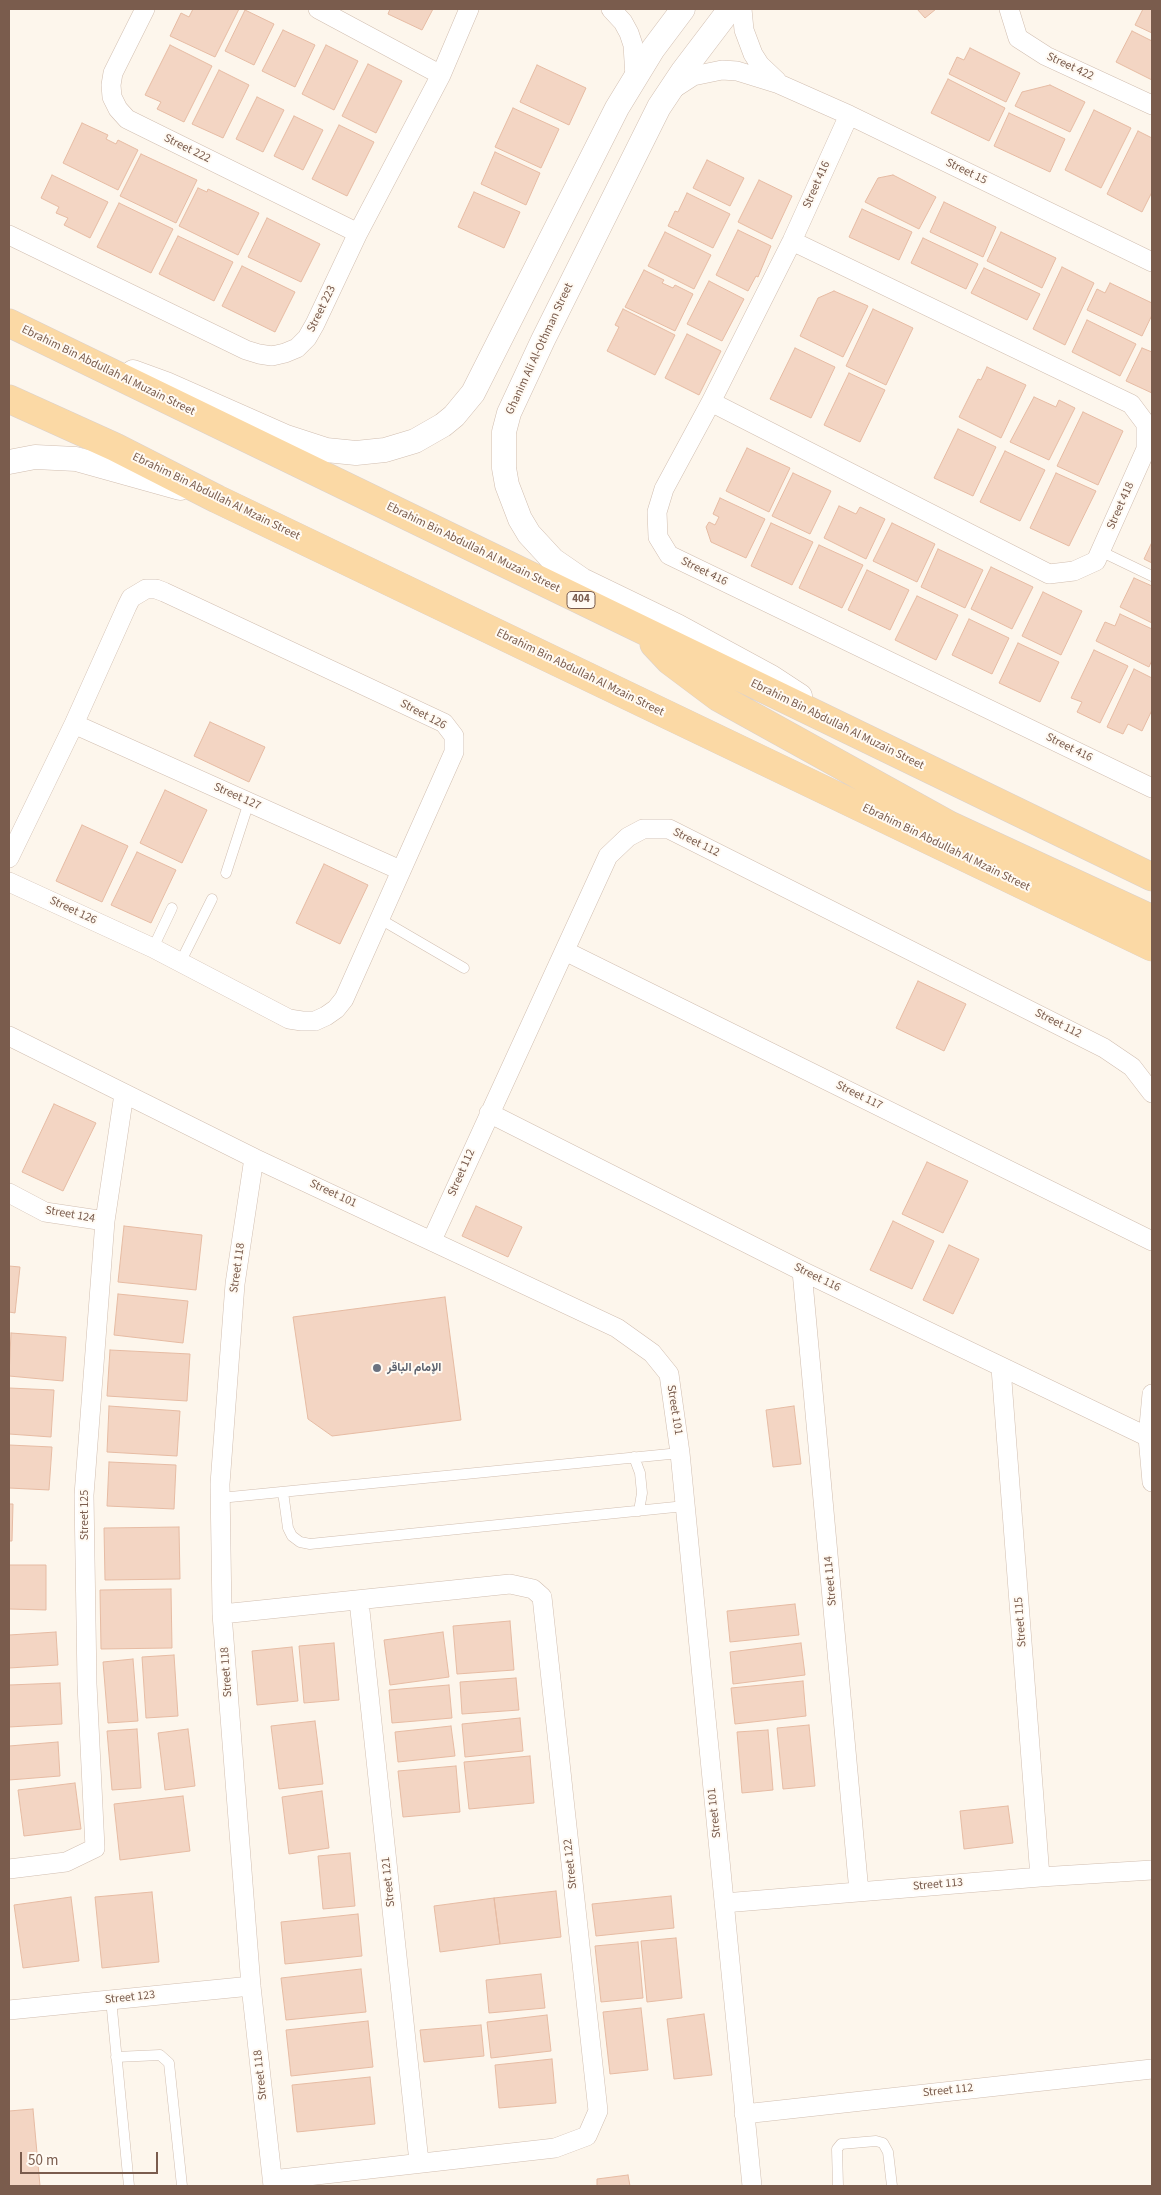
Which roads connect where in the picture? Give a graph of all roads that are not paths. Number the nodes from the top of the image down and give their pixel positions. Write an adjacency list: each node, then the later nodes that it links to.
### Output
1 (145, 9): 15 (street, Street 222)
2 (318, 9): 9 (street)
3 (469, 9): 9 (street, Street 223)
4 (611, 9): 10 (street)
5 (683, 9): 10 (street)
6 (730, 9): 12 (street, Ghanim Ali Al-Othman Street)
7 (742, 9): 11 (street, Street 15)
8 (1009, 9): 13 (street, Street 422)
9 (440, 75): 15 (street, Street 223)
10 (635, 78): 20 (street)
11 (779, 84): 12 (street, Street 15); 14 (street, Street 15)
12 (670, 90): 21 (street, Ghanim Ali Al-Othman Street)
13 (1152, 105)
14 (849, 115): 17 (street, Street 416); 18 (street, Street 15)
15 (358, 233): 16 (street, Street 223)
16 (9, 235)
17 (792, 241): 24 (street, Street 416); 27 (street, Street 418)
18 (1152, 262)
19 (9, 323): 22 (main road, Ebrahim Bin Abdullah Al Muzain Street / 404)
20 (509, 324): 21 (street); 22 (street)
21 (543, 340): 31 (street, Ghanim Ali Al-Othman Street)
22 (97, 366): 29 (main road, Ebrahim Bin Abdullah Al Muzain Street / 404)
23 (9, 399): 26 (main road, Ebrahim Bin Abdullah Al Mzain Street)
24 (711, 402): 27 (street, Street 418); 32 (street, Street 416)
25 (9, 462): 26 (street)
26 (217, 499): 43 (main road, Ebrahim Bin Abdullah Al Mzain Street)
27 (1100, 551): 28 (lane)
28 (1152, 576)
29 (638, 627): 31 (main road, Ebrahim Bin Abdullah Al Muzain Street / 404); 42 (main road)
30 (74, 724): 33 (street, Street 127); 34 (street, Street 126); 35 (street, Street 126)
31 (843, 729): 37 (main road, Ebrahim Bin Abdullah Al Muzain Street / 404)
32 (1152, 788)
33 (249, 802): 35 (street, Street 127); 36 (lane)
34 (9, 858)
35 (400, 870): 41 (street, Street 126)
36 (226, 873)
37 (1152, 877)
38 (9, 882): 44 (street, Street 126)
39 (212, 899): 46 (lane)
40 (172, 908): 44 (lane)
41 (380, 919): 46 (street, Street 126); 48 (lane)
42 (1152, 919)
43 (1141, 941): 47 (main road)
44 (152, 948): 46 (street, Street 126)
45 (565, 951): 50 (street, Street 112); 52 (street, Street 112); 57 (street, Street 117)
46 (180, 963)
47 (1152, 966)
48 (464, 968)
49 (9, 1036): 51 (street, Street 101)
50 (1152, 1093)
51 (124, 1094): 53 (street, Street 101); 55 (street, Street 125)
52 (489, 1113): 56 (street, Street 112); 58 (street, Street 116)
53 (254, 1158): 56 (street, Street 101); 66 (street, Street 118)
54 (9, 1193): 55 (street, Street 124)
55 (105, 1221): 71 (street, Street 125)
56 (432, 1240): 62 (street, Street 101)
57 (1152, 1241)
58 (802, 1271): 59 (street, Street 116); 74 (street, Street 114)
59 (1001, 1368): 61 (street, Street 116); 73 (street, Street 115)
60 (1152, 1394): 61 (street)
61 (1150, 1446): 64 (street)
62 (680, 1452): 63 (lane); 67 (street, Street 101)
63 (634, 1457): 65 (lane); 68 (lane)
64 (1152, 1482)
65 (284, 1492): 66 (lane); 68 (lane)
66 (220, 1498): 70 (street, Street 118)
67 (685, 1506): 68 (lane); 75 (street, Street 101)
68 (639, 1511)
69 (358, 1601): 70 (street, Street 122); 82 (street, Street 121); 82 (street, Street 122)
70 (222, 1614): 76 (street, Street 118)
71 (9, 1869)
72 (1152, 1870): 73 (street, Street 113)
73 (1040, 1877): 74 (street, Street 113)
74 (859, 1892): 75 (street, Street 113)
75 (724, 1903): 81 (street, Street 101)
76 (251, 1986): 77 (street, Street 123); 83 (street, Street 118)
77 (111, 1999): 78 (street, Street 123); 79 (lane)
78 (9, 2010)
79 (116, 2057): 84 (lane); 85 (lane)
80 (1152, 2069): 81 (street, Street 112)
81 (744, 2114): 86 (street, Street 101)
82 (419, 2162): 83 (street, Street 122)
83 (273, 2183)
84 (129, 2186)
85 (182, 2186)
86 (752, 2186)
87 (838, 2186): 88 (lane)
88 (892, 2186)

